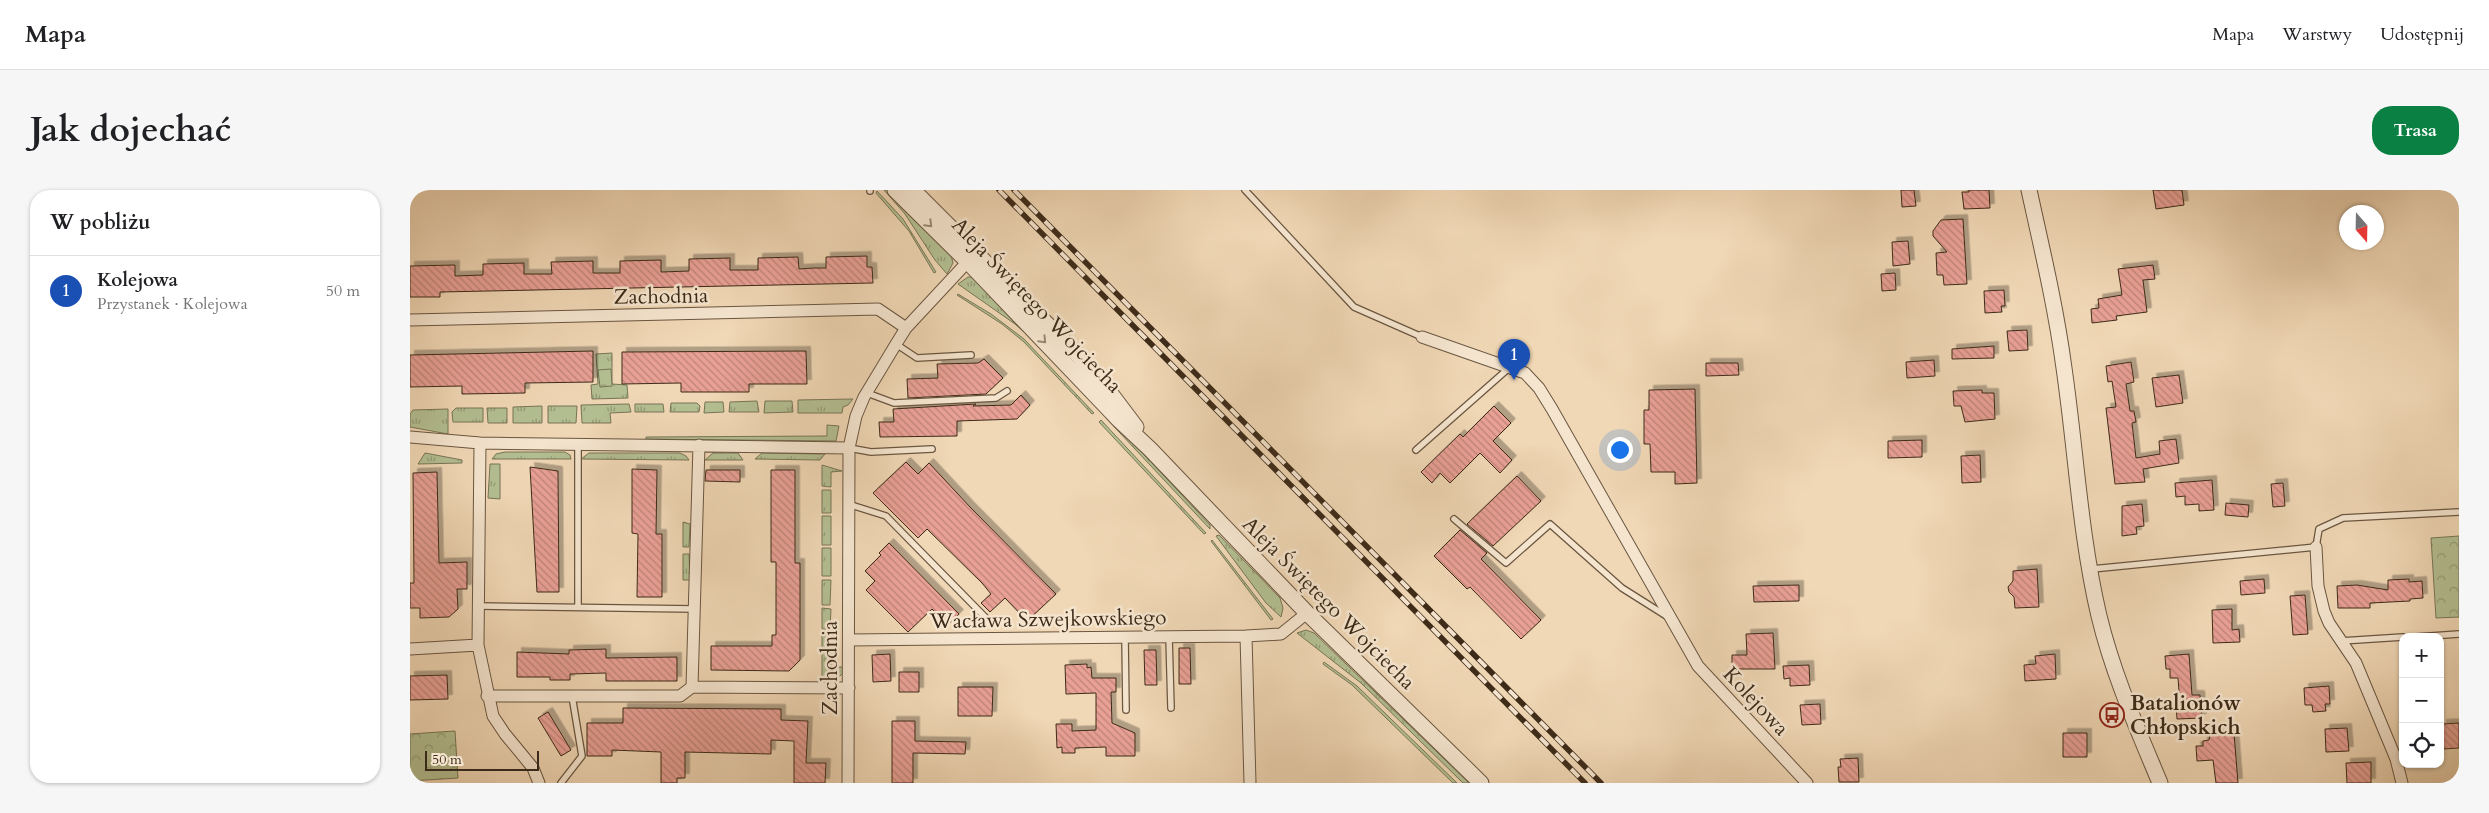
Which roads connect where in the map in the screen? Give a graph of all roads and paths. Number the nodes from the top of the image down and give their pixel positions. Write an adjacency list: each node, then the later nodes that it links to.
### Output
1 (895, 190): 5 (street, Aleja Świętego Wojciecha, one-way to 5)
2 (913, 190): 5 (street, Aleja Świętego Wojciecha)
3 (1245, 190): 8 (lane)
4 (2029, 190): 25 (street)
5 (972, 257): 7 (street, Zachodnia); 29 (street, Aleja Świętego Wojciecha)
6 (410, 320): 7 (street, Zachodnia)
7 (906, 328): 9 (street, Zachodnia)
8 (1422, 336): 11 (street, Kolejowa)
9 (896, 344): 10 (lane); 13 (street, Zachodnia)
10 (971, 355)
11 (1510, 367): 20 (lane); 31 (street, Kolejowa)
12 (1007, 391): 13 (lane)
13 (867, 393): 18 (street, Zachodnia)
14 (410, 437): 15 (street)
15 (480, 444): 16 (street); 26 (street)
16 (578, 444): 17 (street); 27 (lane)
17 (700, 445): 18 (street); 28 (street)
18 (849, 448): 19 (lane); 21 (street, Zachodnia)
19 (932, 450)
20 (1416, 450)
21 (848, 504): 30 (lane); 38 (street, Zachodnia)
22 (2459, 512): 24 (lane)
23 (1454, 519): 31 (lane)
24 (2316, 547): 25 (lane); 39 (street)
25 (2090, 570): 54 (street)
26 (480, 606): 27 (lane); 40 (street)
27 (578, 607): 28 (lane)
28 (695, 609): 42 (street)
29 (1307, 613): 35 (street, Wacława Szwejkowskiego); 52 (street, Aleja Świętego Wojciecha)
30 (986, 618)
31 (1670, 618): 53 (street, Kolejowa)
32 (2459, 634): 33 (lane)
33 (2444, 635)
34 (1169, 636): 35 (street, Wacława Szwejkowskiego); 36 (street, Wacława Szwejkowskiego); 46 (lane)
35 (1246, 636): 51 (street)
36 (1125, 637): 38 (street, Wacława Szwejkowskiego); 47 (lane)
37 (2399, 638): 39 (lane)
38 (849, 640): 43 (street, Zachodnia)
39 (2341, 641): 55 (street)
40 (478, 646): 41 (street); 44 (street)
41 (410, 649)
42 (692, 687): 43 (street); 45 (street)
43 (848, 688): 50 (street, Zachodnia)
44 (488, 696): 45 (street); 48 (street)
45 (572, 696): 49 (lane)
46 (1170, 708)
47 (1126, 710)
48 (539, 783)
49 (561, 783)
50 (848, 783)
51 (1250, 783)
52 (1481, 783)
53 (1808, 783)
54 (2160, 783)
55 (2402, 783)

